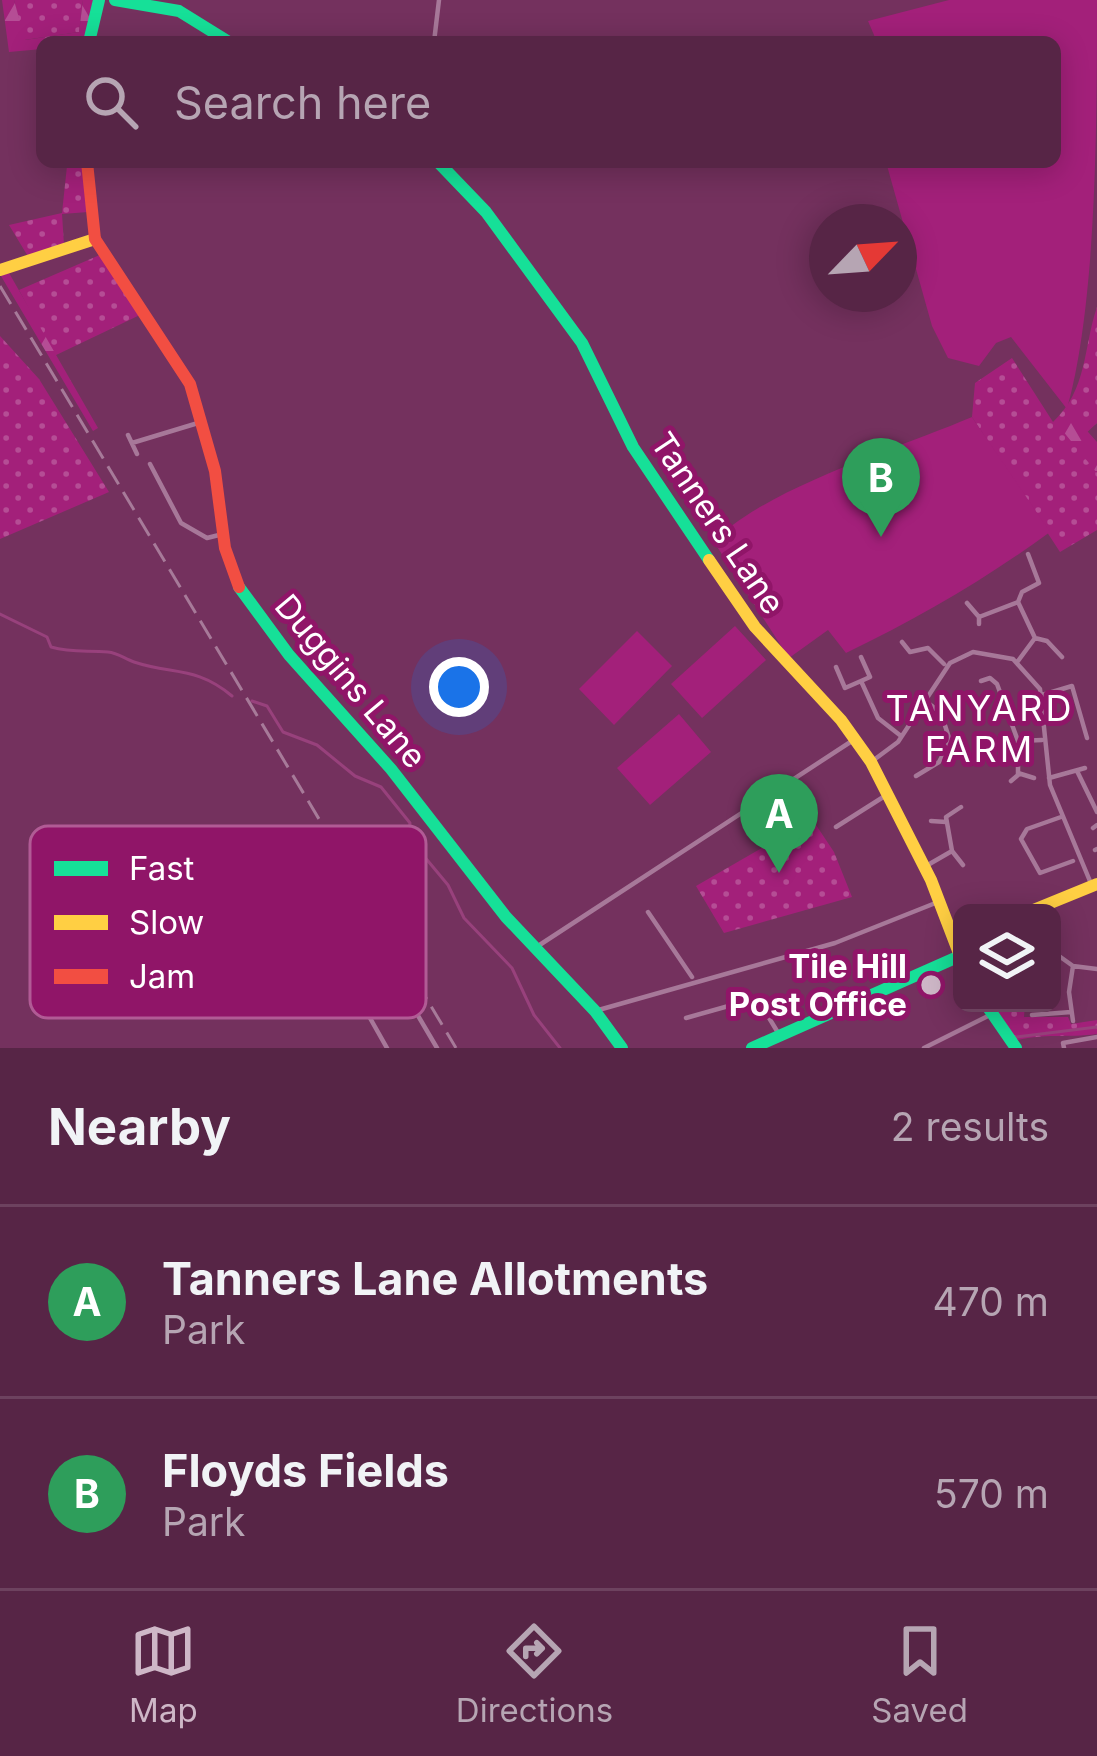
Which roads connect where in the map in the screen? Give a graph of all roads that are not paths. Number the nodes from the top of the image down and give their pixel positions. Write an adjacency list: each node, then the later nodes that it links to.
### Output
1 (106, 0): 3 (main road); 4 (main road)
2 (439, 0): 5 (street)
3 (91, 36)
4 (219, 36)
5 (435, 36)
6 (88, 168): 8 (main road)
7 (444, 168): 36 (main road, Tanners Lane)
8 (95, 238): 9 (main road); 10 (main road, Duggins Lane)
9 (1, 269)
10 (203, 421): 12 (street); 15 (main road, Duggins Lane)
11 (128, 435): 12 (street)
12 (132, 443): 13 (street)
13 (137, 454)
14 (161, 465): 15 (street)
15 (223, 535): 61 (main road, Duggins Lane)
16 (1028, 554): 17 (street)
17 (1018, 602): 18 (street); 19 (street)
18 (967, 603)
19 (1036, 638): 22 (street); 23 (street)
20 (902, 642): 24 (street)
21 (862, 657): 29 (street)
22 (1057, 658)
23 (1018, 661): 24 (street); 32 (street)
24 (946, 666): 33 (street)
25 (836, 667): 29 (street)
26 (991, 667): 27 (street)
27 (992, 679): 30 (street); 38 (street)
28 (1080, 680): 31 (street)
29 (861, 681): 35 (street)
30 (981, 681)
31 (1072, 686): 32 (street); 34 (street)
32 (1042, 695): 37 (street)
33 (923, 699): 35 (street); 40 (street)
34 (1076, 735)
35 (901, 736): 39 (street)
36 (855, 740): 39 (main road, Tanners Lane); 61 (street)
37 (1043, 740): 38 (street); 43 (street)
38 (1018, 741): 41 (street)
39 (871, 762): 45 (main road, Tanners Lane)
40 (912, 766)
41 (1018, 772): 42 (street); 44 (street)
42 (1034, 778)
43 (1049, 778): 47 (street); 48 (street)
44 (1010, 781)
45 (888, 794): 51 (street); 55 (main road, Tanners Lane)
46 (961, 807): 50 (street)
47 (1097, 812)
48 (1061, 817): 53 (street); 56 (street)
49 (931, 821): 50 (street)
50 (946, 822): 52 (street)
51 (836, 827)
52 (952, 851): 54 (street); 55 (street)
53 (1072, 861)
54 (963, 865)
55 (925, 866): 57 (main road, Tanners Lane)
56 (1095, 885): 58 (main road)
57 (940, 901): 60 (main road, Tanners Lane); 66 (street)
58 (1050, 904)
59 (648, 913): 66 (street)
60 (953, 934)
61 (533, 949): 67 (main road, Duggins Lane)
62 (953, 956): 76 (main road)
63 (1061, 957): 64 (street)
64 (1073, 966): 65 (street); 70 (street)
65 (1097, 968)
66 (694, 980): 67 (street)
67 (595, 1011): 83 (main road, Duggins Lane)
68 (982, 1012): 85 (street)
69 (991, 1012): 86 (main road)
70 (1071, 1012): 71 (street); 75 (street)
71 (1032, 1015)
72 (370, 1018): 80 (street)
73 (419, 1018): 82 (street)
74 (686, 1018): 76 (street)
75 (1073, 1021)
76 (780, 1036): 84 (main road)
77 (1097, 1037): 79 (street)
78 (1053, 1042): 79 (street)
79 (1063, 1045)
80 (386, 1046): 81 (street)
81 (376, 1048)
82 (437, 1048)
83 (622, 1048)
84 (752, 1048)
85 (924, 1048)
86 (1016, 1048)

